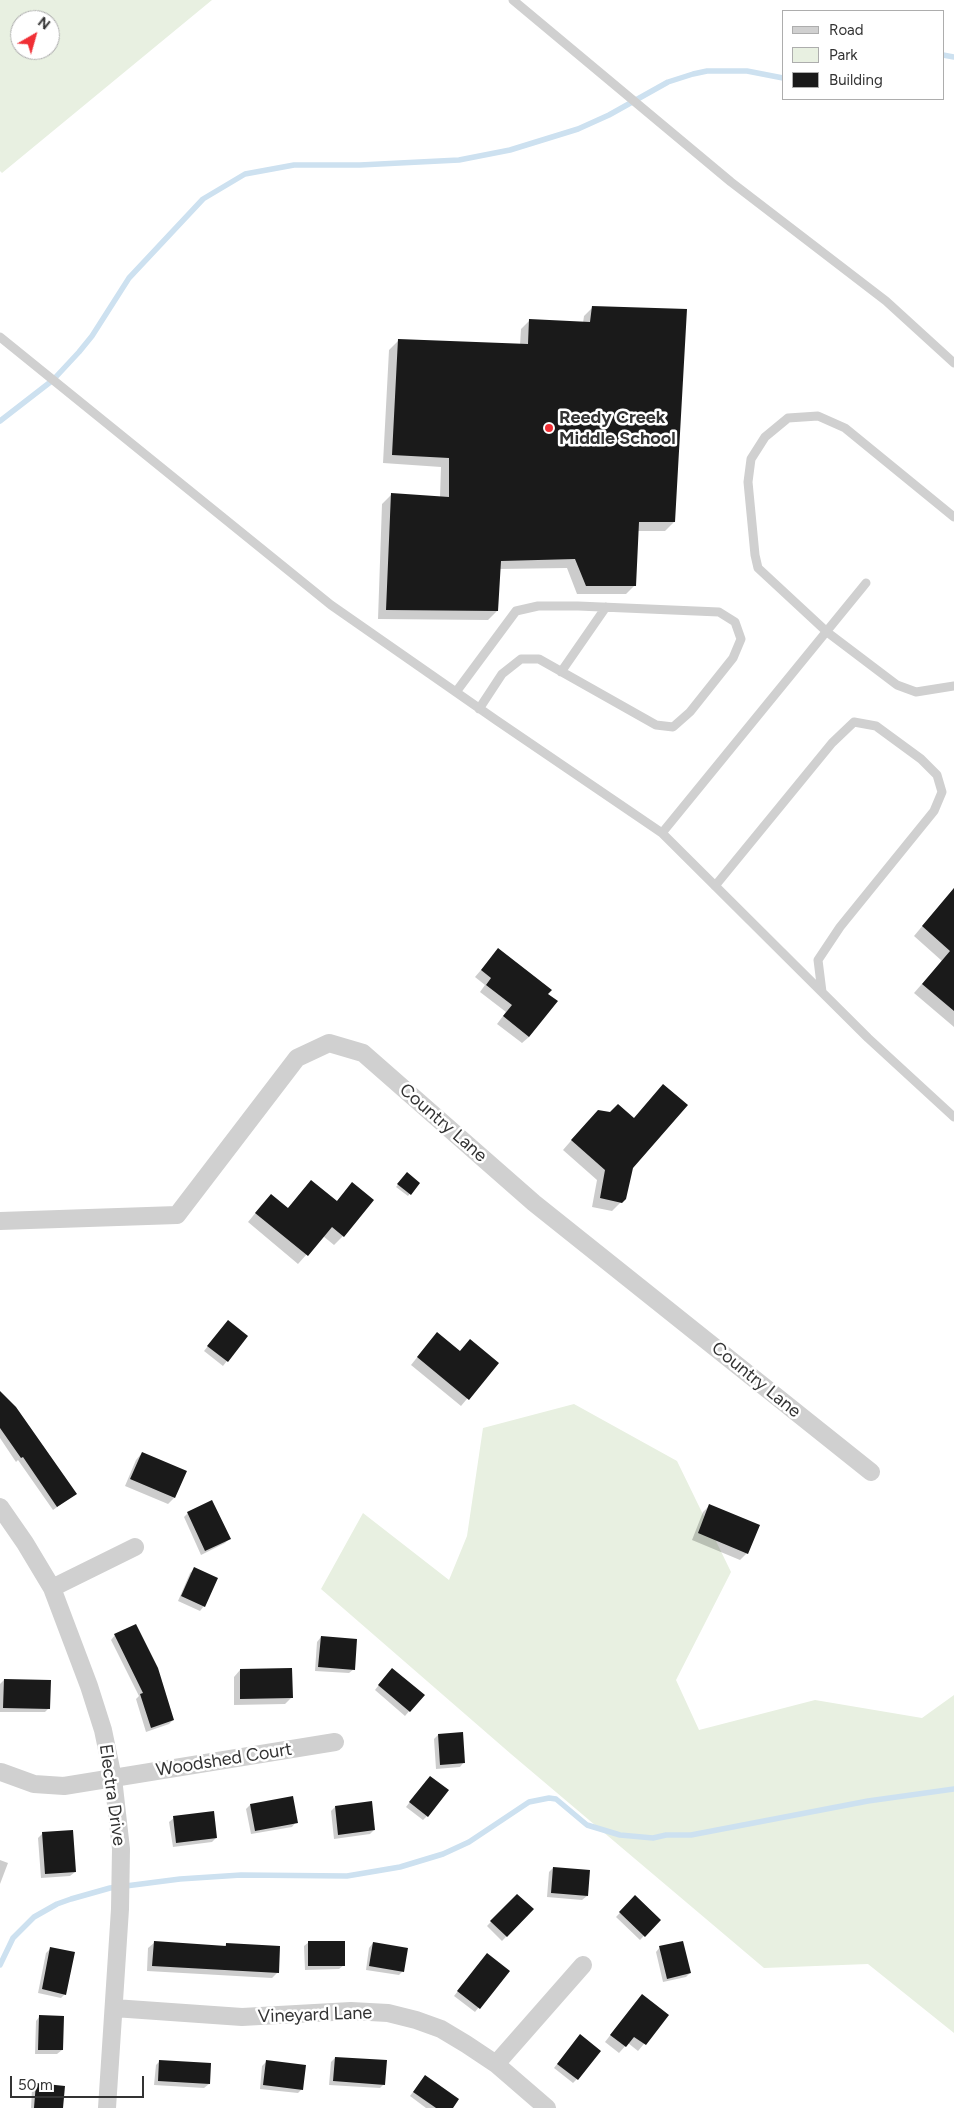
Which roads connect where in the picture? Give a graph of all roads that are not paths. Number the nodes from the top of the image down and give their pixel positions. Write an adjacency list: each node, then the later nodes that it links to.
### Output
1 (513, 0): 3 (lane)
2 (0, 336): 10 (lane)
3 (954, 363)
4 (954, 517): 7 (lane)
5 (866, 584): 7 (lane)
6 (606, 607): 8 (lane); 8 (lane); 10 (lane)
7 (827, 632): 9 (lane); 12 (lane)
8 (561, 672): 11 (lane)
9 (954, 686)
10 (456, 692): 11 (lane)
11 (479, 709): 12 (lane)
12 (662, 833): 13 (lane)
13 (716, 886): 14 (lane); 14 (lane)
14 (822, 993): 15 (lane)
15 (954, 1117)
16 (0, 1221): 17 (street, Country Lane)
17 (871, 1472)
18 (0, 1507): 20 (street, Electra Drive)
19 (135, 1547): 20 (street)
20 (52, 1588): 23 (street, Electra Drive)
21 (335, 1742): 23 (street, Woodshed Court)
22 (1, 1772): 23 (street, Woodshed Court)
23 (113, 1778): 25 (street, Electra Drive)
24 (583, 1965): 26 (street)
25 (114, 2008): 26 (street, Vineyard Lane); 27 (street, Electra Drive)
26 (496, 2064): 28 (street, Vineyard Lane)
27 (107, 2108)
28 (547, 2108)

